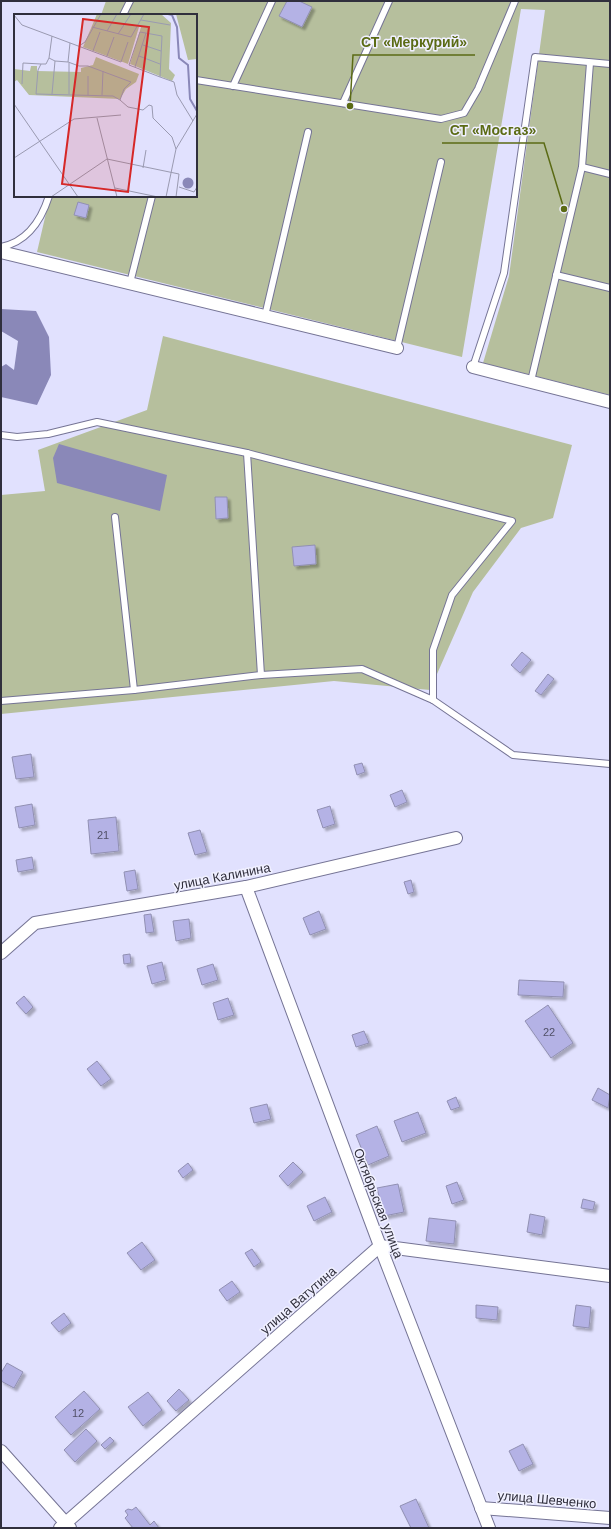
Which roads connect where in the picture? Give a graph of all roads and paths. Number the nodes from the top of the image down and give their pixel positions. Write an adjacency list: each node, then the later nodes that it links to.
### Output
1 (130, 1): 5 (lane)
2 (272, 1): 9 (lane)
3 (389, 1): 10 (lane)
4 (515, 1): 10 (lane)
5 (124, 14)
6 (590, 63): 7 (lane); 13 (lane); 24 (lane)
7 (610, 64)
8 (197, 80): 9 (lane)
9 (233, 86): 10 (lane)
10 (342, 103)
11 (308, 132): 22 (lane)
12 (441, 162): 23 (lane)
13 (582, 167): 14 (lane); 19 (lane)
14 (610, 174)
15 (48, 197): 17 (lane)
16 (152, 197): 20 (lane)
17 (1, 247)
18 (1, 252): 20 (street)
19 (556, 275): 21 (lane); 25 (lane)
20 (130, 283): 22 (street)
21 (610, 288)
22 (265, 316): 23 (street)
23 (397, 348)
24 (473, 367): 25 (street)
25 (531, 381): 26 (street)
26 (610, 402)
27 (1, 435): 28 (lane)
28 (247, 453): 30 (lane); 32 (lane)
29 (115, 517): 31 (lane)
30 (261, 676): 31 (lane); 32 (lane)
31 (134, 690): 33 (lane)
32 (433, 700): 34 (lane)
33 (1, 701)
34 (610, 764)
35 (456, 838): 36 (street, улица Калинина)
36 (246, 887): 37 (street, улица Калинина); 38 (street, Октябрьская улица)
37 (1, 953)
38 (380, 1246): 39 (street); 41 (street, Октябрьская улица); 43 (street, улица Ватутина)
39 (610, 1276)
40 (1, 1451): 43 (street)
41 (481, 1508): 42 (street, улица Шевченко); 44 (street, Октябрьская улица)
42 (610, 1518)
43 (66, 1526)
44 (489, 1528)

